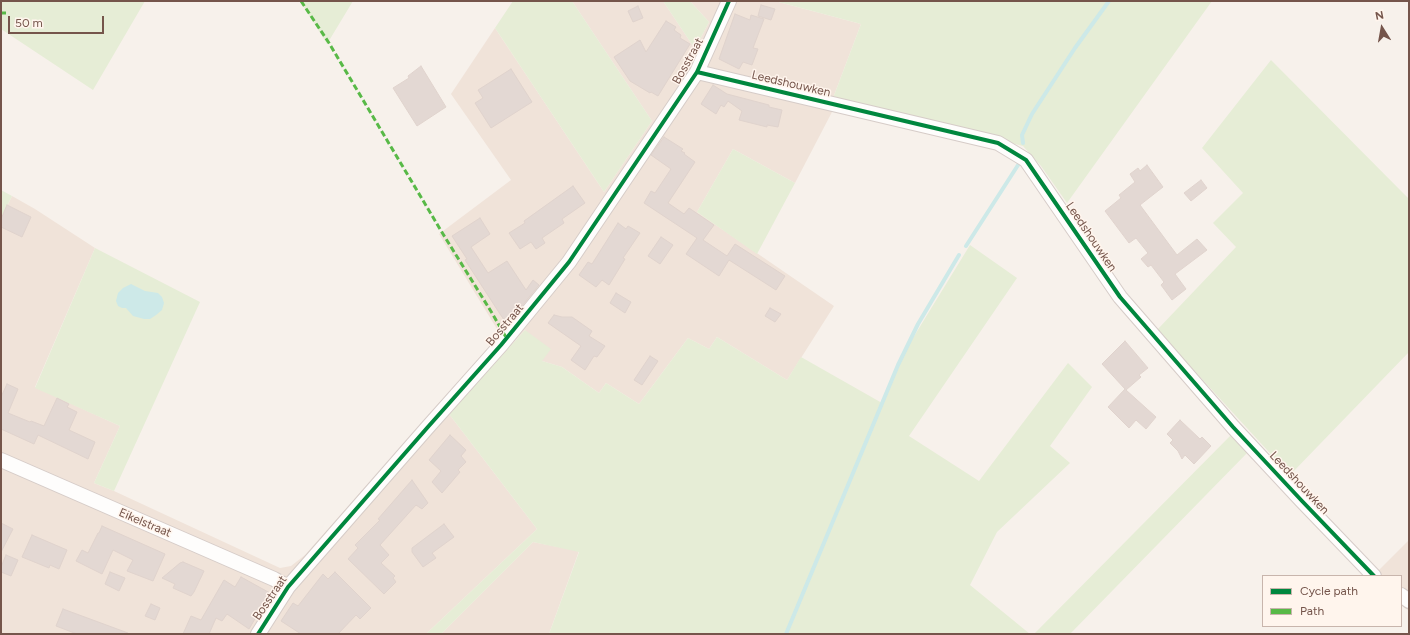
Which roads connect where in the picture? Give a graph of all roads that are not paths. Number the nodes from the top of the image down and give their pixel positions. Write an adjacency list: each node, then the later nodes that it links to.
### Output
1 (729, 1): 2 (street, Bosstraat)
2 (696, 72): 4 (street, Leedshouwken); 5 (street, Bosstraat)
3 (1, 460): 5 (street, Eikelstraat)
4 (1373, 575)
5 (288, 587): 6 (street, Bosstraat)
6 (258, 634)

